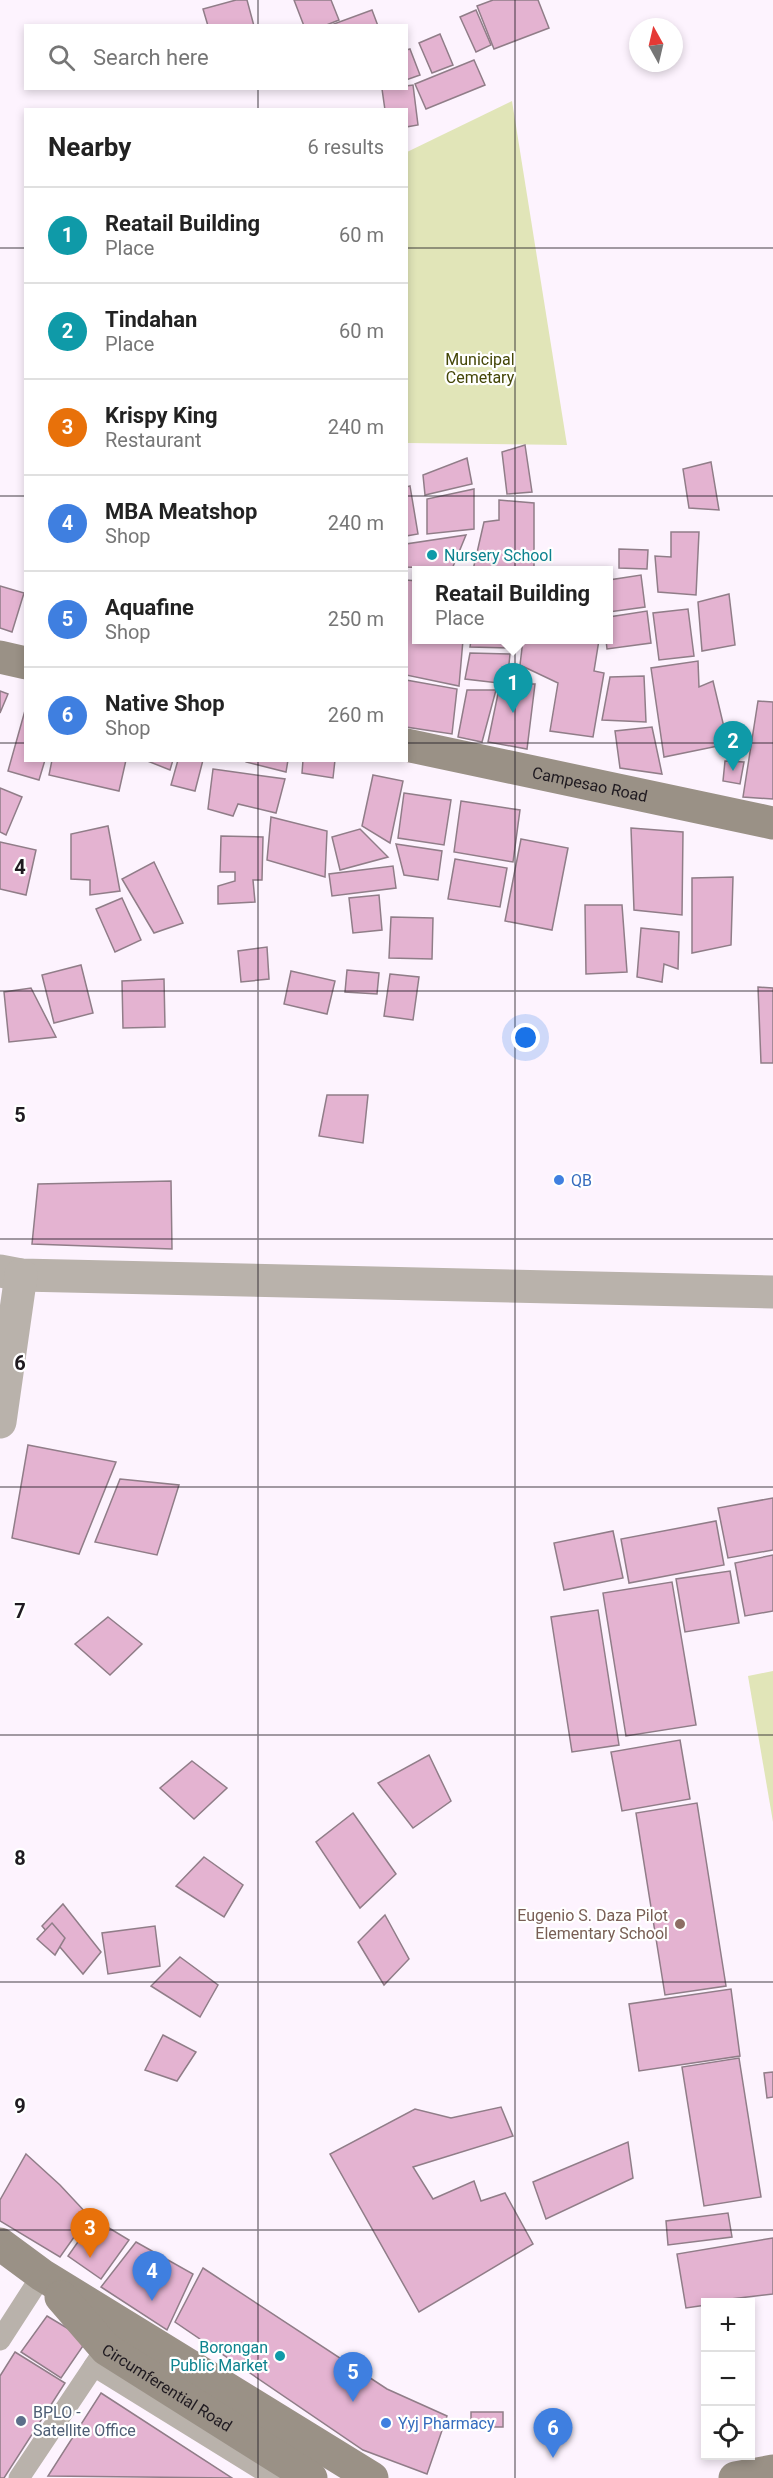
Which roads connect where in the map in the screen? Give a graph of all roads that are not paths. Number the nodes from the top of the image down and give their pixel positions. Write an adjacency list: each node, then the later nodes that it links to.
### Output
1 (0, 657): 2 (street)
2 (24, 663)
3 (408, 745): 4 (street, Campesao Road)
4 (773, 823)
5 (10, 1273): 6 (street); 7 (street)
6 (773, 1292)
7 (0, 1422)
8 (0, 2244): 9 (street)
9 (42, 2275): 10 (lane); 11 (street, Circumferential Road); 16 (street)
10 (0, 2340)
11 (100, 2357): 13 (lane); 14 (lane); 15 (street, Circumferential Road)
12 (773, 2471): 17 (street)
13 (19, 2478)
14 (275, 2478)
15 (311, 2478)
16 (372, 2478)
17 (735, 2478)

